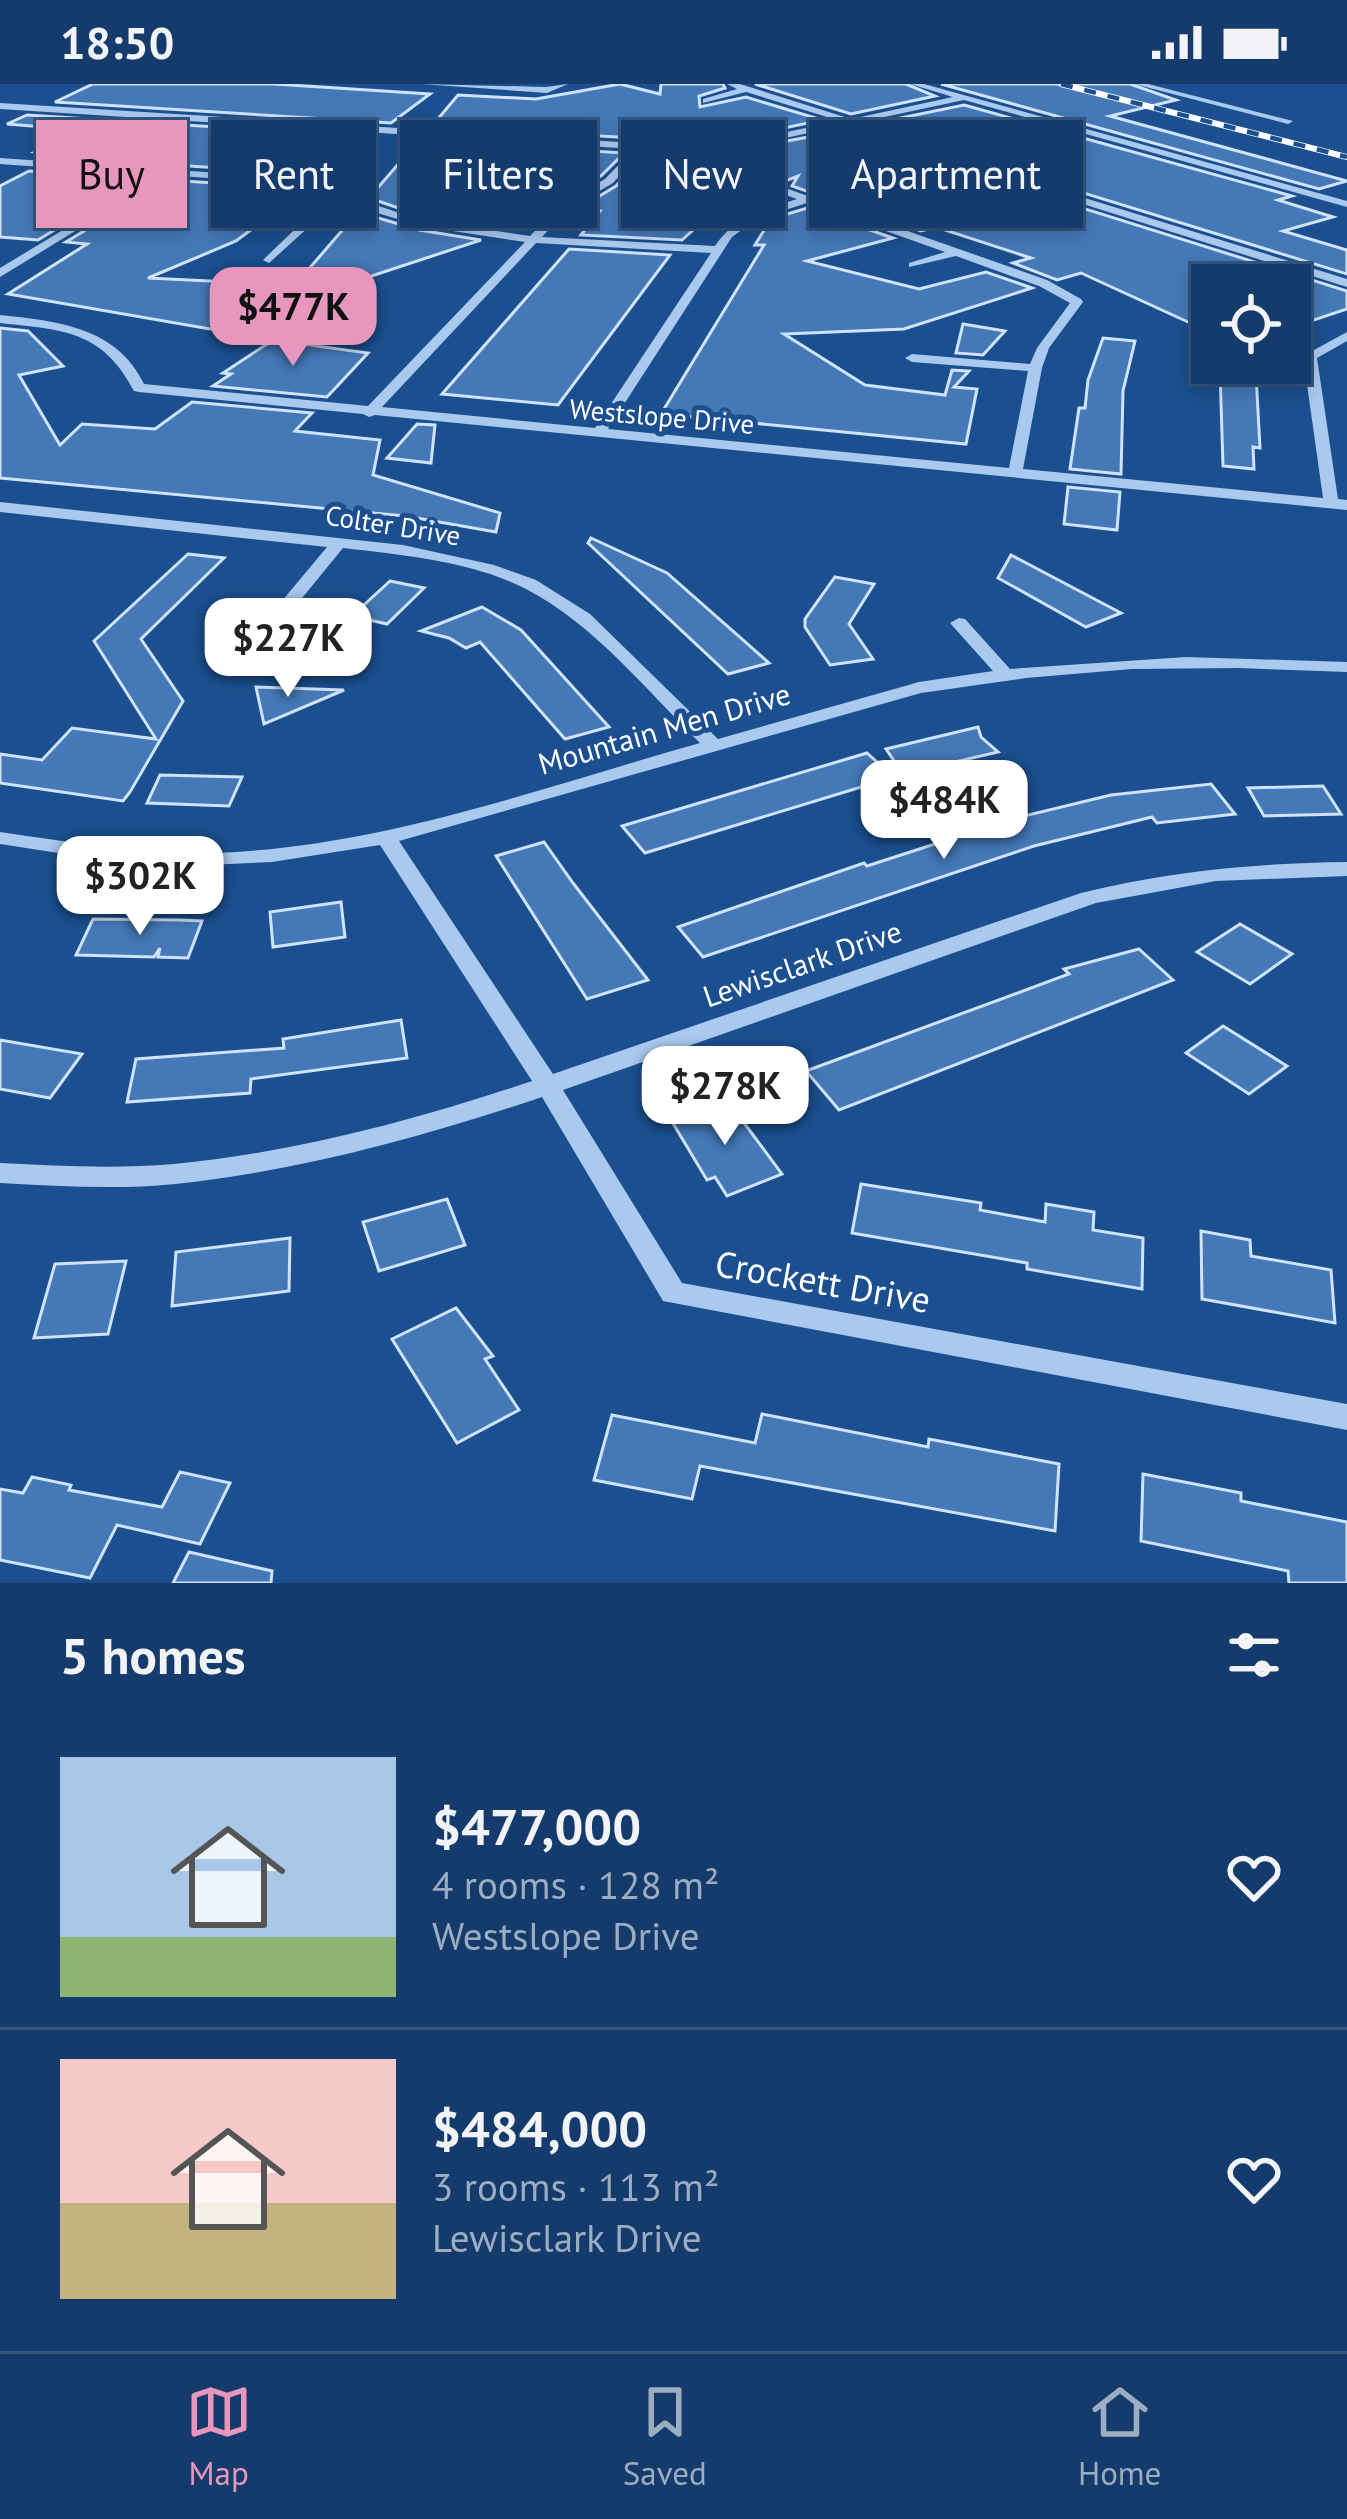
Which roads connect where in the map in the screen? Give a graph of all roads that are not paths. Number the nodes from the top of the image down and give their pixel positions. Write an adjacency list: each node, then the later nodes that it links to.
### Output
1 (425, 84): 2 (street)
2 (564, 84)
3 (731, 84): 6 (street)
4 (914, 84): 7 (street)
5 (1138, 84): 12 (street)
6 (746, 89): 8 (street); 10 (street)
7 (963, 98): 11 (street); 20 (street)
8 (706, 101)
9 (0, 106): 13 (street)
10 (847, 120)
11 (862, 120)
12 (1288, 121)
13 (621, 146)
14 (0, 161): 15 (street)
15 (36, 163)
16 (621, 168): 24 (street)
17 (785, 191): 18 (street)
18 (808, 199): 25 (street); 26 (street)
19 (1083, 201): 30 (street)
20 (1347, 204)
21 (376, 208): 24 (street)
22 (73, 228): 29 (street)
23 (302, 228): 27 (street)
24 (534, 238): 25 (street); 35 (street)
25 (718, 250): 36 (street)
26 (955, 252): 28 (street); 34 (street)
27 (269, 260)
28 (913, 265)
29 (0, 273)
30 (1347, 283)
31 (0, 319): 35 (street, Westslope Drive)
32 (1347, 336): 38 (street)
33 (912, 358): 34 (street)
34 (1035, 368): 37 (street)
35 (369, 413): 36 (street, Westslope Drive)
36 (598, 434): 37 (street, Westslope Drive)
37 (1015, 474): 38 (street, Westslope Drive)
38 (1339, 504)
39 (0, 507): 40 (street, Colter Drive)
40 (20, 509): 41 (street); 42 (street, Colter Drive)
41 (0, 526)
42 (339, 543): 44 (street); 47 (street, Colter Drive)
43 (959, 622): 46 (street)
44 (265, 632)
45 (1347, 667): 46 (street, Mountain Men Drive)
46 (1004, 673): 47 (street, Mountain Men Drive)
47 (714, 746): 49 (street, Mountain Men Drive)
48 (0, 838): 49 (street, Mountain Men Drive)
49 (386, 838): 51 (street, Crockett Drive)
50 (1347, 869): 51 (street, Lewisclark Drive)
51 (548, 1086): 52 (street, Lewisclark Drive); 53 (street, Crockett Drive)
52 (0, 1173)
53 (1347, 1417)

